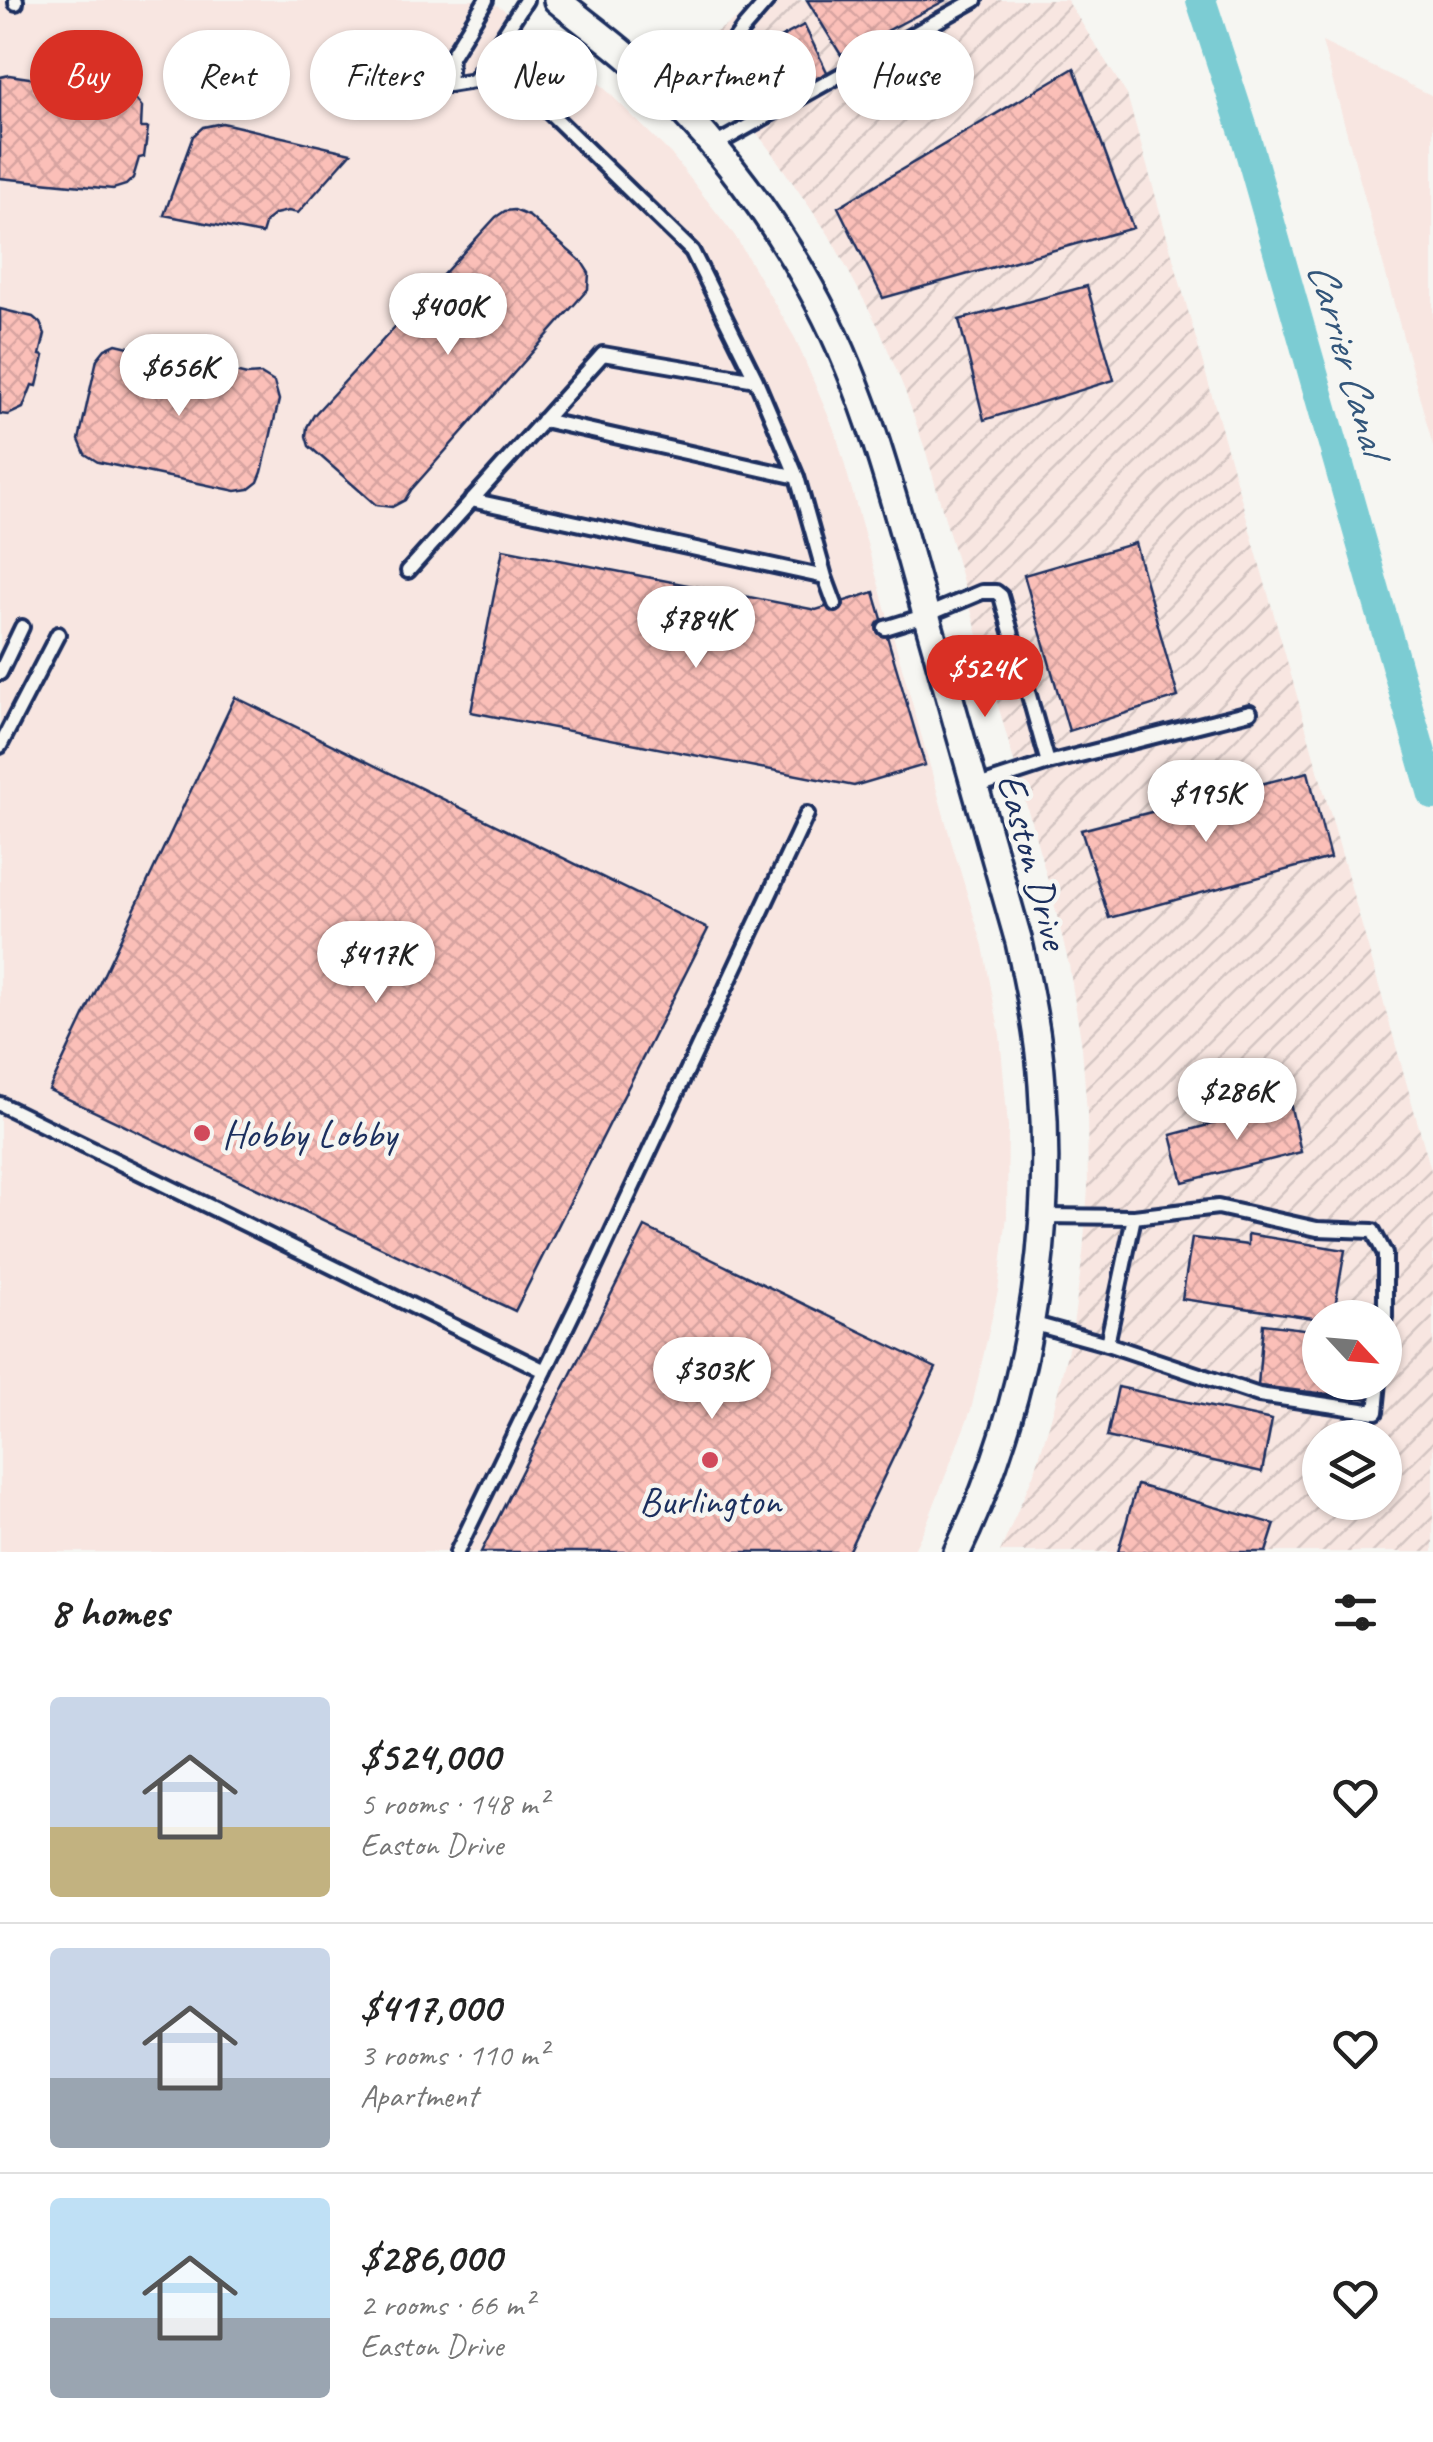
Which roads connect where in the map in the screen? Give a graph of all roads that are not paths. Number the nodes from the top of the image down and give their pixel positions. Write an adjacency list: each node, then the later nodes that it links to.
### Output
1 (486, 0): 9 (lane)
2 (526, 0): 6 (lane)
3 (557, 0): 8 (street, Easton Drive)
4 (768, 0): 7 (lane)
5 (975, 0): 12 (lane)
6 (507, 30)
7 (742, 30)
8 (617, 48)
9 (476, 78)
10 (557, 120): 13 (lane)
11 (689, 120): 12 (street, Easton Drive)
12 (713, 146): 20 (street, Easton Drive)
13 (756, 380): 14 (lane); 15 (lane)
14 (543, 420): 15 (lane); 16 (lane)
15 (796, 477): 18 (lane)
16 (472, 500): 17 (lane); 18 (lane)
17 (408, 571)
18 (824, 578): 19 (lane)
19 (835, 604)
20 (927, 615): 22 (lane); 27 (lane); 28 (street, Easton Drive)
21 (22, 627): 24 (lane)
22 (885, 628)
23 (58, 634): 26 (lane)
24 (0, 673)
25 (1250, 712): 27 (lane)
26 (0, 746)
27 (1048, 763): 28 (lane)
28 (975, 786): 31 (street, Easton Drive)
29 (808, 814): 36 (lane)
30 (0, 1104): 36 (lane)
31 (1043, 1216): 32 (lane); 34 (street, Easton Drive)
32 (1134, 1217): 33 (lane); 35 (lane)
33 (1385, 1300)
34 (1031, 1323): 35 (lane); 39 (street, Easton Drive)
35 (1106, 1344): 37 (lane)
36 (545, 1371): 38 (lane)
37 (1377, 1400)
38 (457, 1552)
39 (957, 1552)

